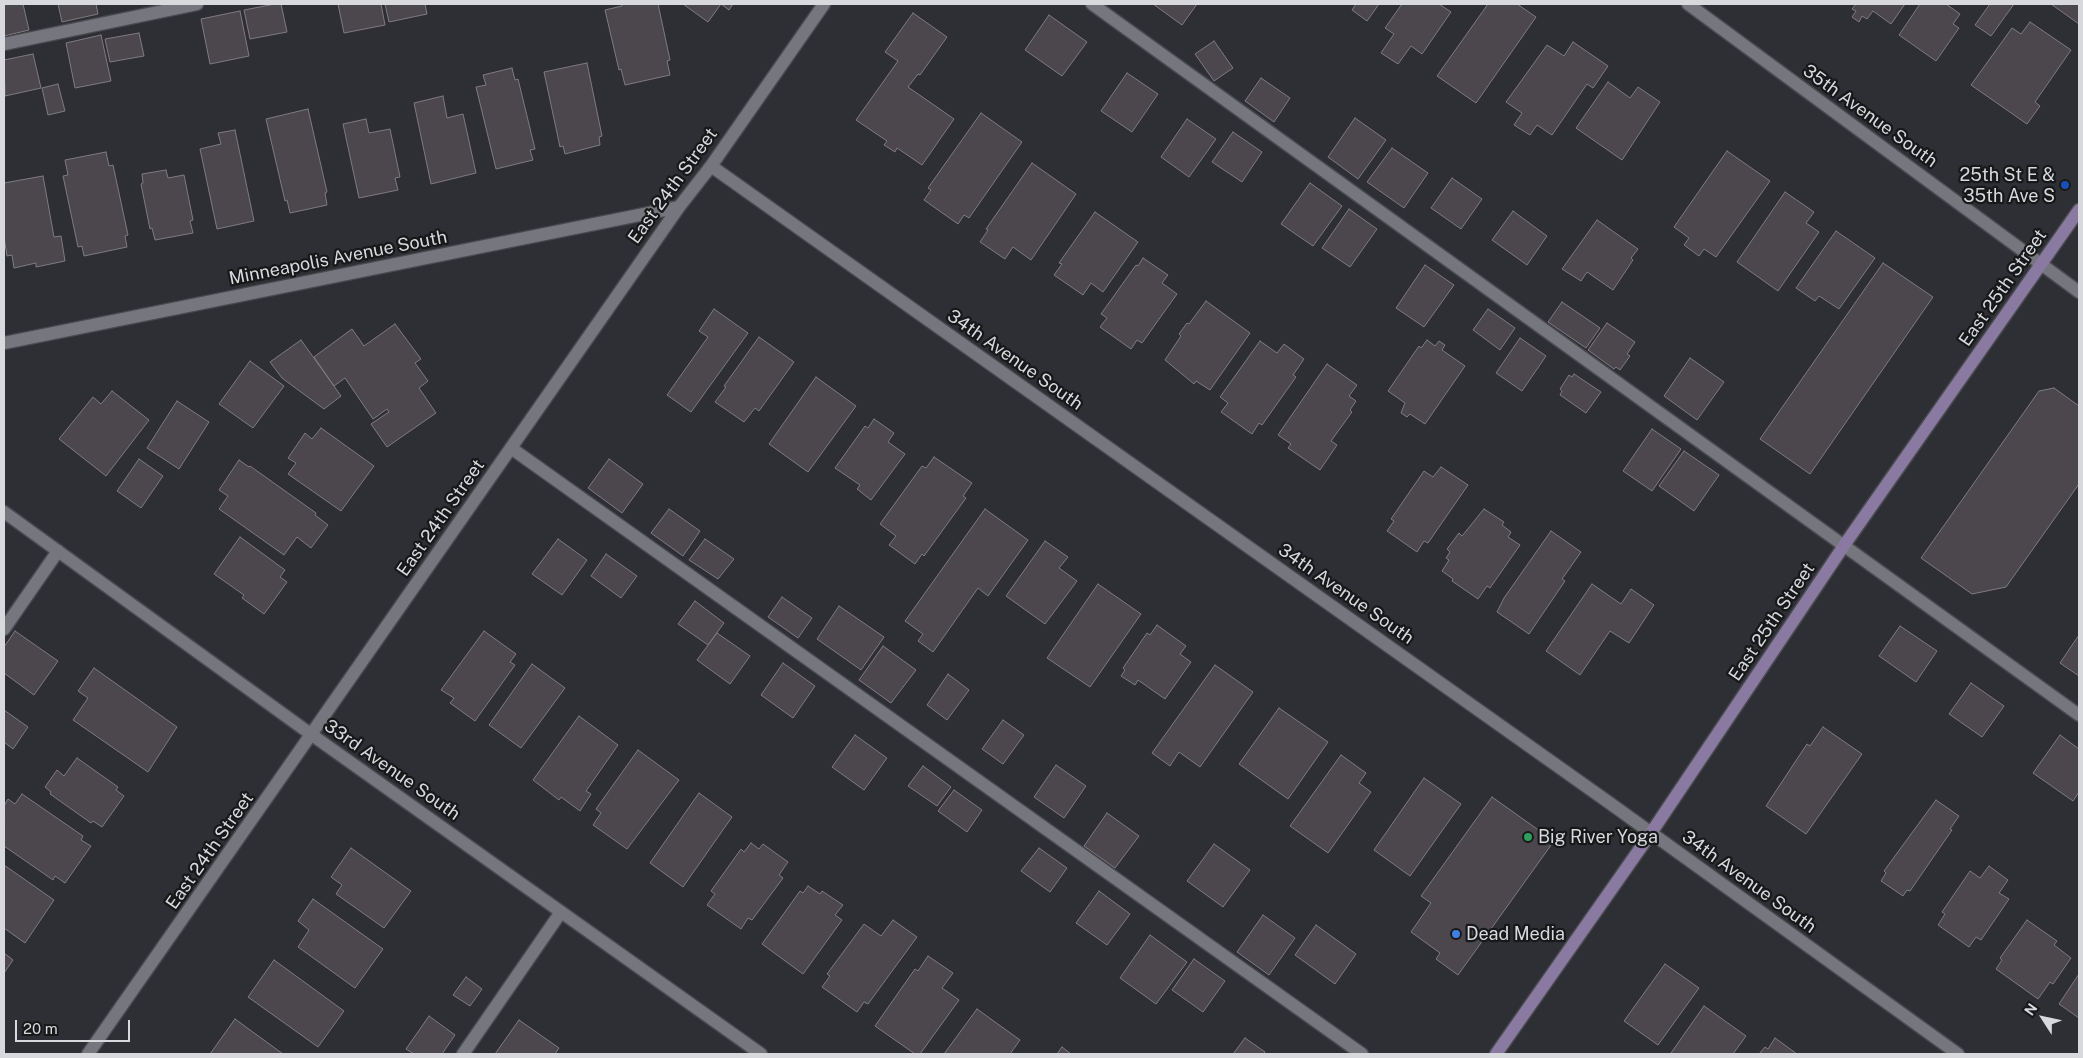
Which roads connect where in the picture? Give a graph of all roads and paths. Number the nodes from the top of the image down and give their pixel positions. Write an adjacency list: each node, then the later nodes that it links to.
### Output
1 (197, 4): 5 (street)
2 (824, 4): 6 (street, East 24th Street)
3 (1092, 4): 14 (street)
4 (1688, 4): 9 (street, 35th Avenue South)
5 (4, 44)
6 (711, 166): 7 (street, East 24th Street); 19 (street, 34th Avenue South)
7 (679, 207): 11 (street, Minneapolis Avenue South); 12 (street, East 24th Street)
8 (2079, 210): 9 (street, East 25th Street)
9 (2041, 265): 10 (street, 35th Avenue South); 14 (street, East 25th Street)
10 (2079, 292)
11 (4, 343)
12 (511, 448): 18 (street, East 24th Street); 24 (street)
13 (4, 512): 15 (street, 33rd Avenue South)
14 (1845, 544): 17 (street); 19 (street, East 25th Street)
15 (58, 551): 16 (street); 18 (street, 33rd Avenue South)
16 (4, 629)
17 (2079, 715)
18 (312, 735): 20 (street, 33rd Avenue South); 21 (street, East 24th Street)
19 (1651, 833): 25 (street, East 25th Street); 26 (street, 34th Avenue South)
20 (561, 912): 22 (street); 23 (street, 33rd Avenue South)
21 (88, 1054)
22 (463, 1054)
23 (761, 1054)
24 (1362, 1054)
25 (1496, 1054)
26 (1958, 1054)

